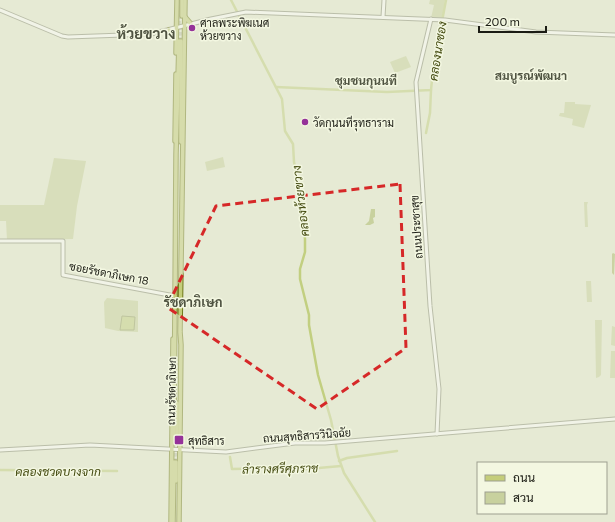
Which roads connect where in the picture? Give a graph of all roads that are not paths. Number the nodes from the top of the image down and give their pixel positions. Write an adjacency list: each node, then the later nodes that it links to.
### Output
1 (181, 0): 4 (main road, ถนนรัชดาภิเษก); 4 (main road, ถนนรัชดาภิเษก)
2 (384, 0): 5 (street)
3 (0, 10): 10 (street)
4 (180, 16): 7 (main road); 8 (main road, ถนนรัชดาภิเษก); 9 (main road, ถนนรัชดาภิเษก)
5 (383, 17): 6 (street); 7 (street)
6 (431, 19): 11 (street); 16 (street, ถนนประชาสุข)
7 (191, 24): 8 (street)
8 (184, 26): 9 (street); 12 (main road, ถนนรัชดาภิเษก)
9 (177, 28): 10 (street); 12 (main road, ถนนรัชดาภิเษก)
10 (169, 30): 12 (main road)
11 (615, 36)
12 (180, 41): 14 (main road, ถนนรัชดาภิเษก); 17 (main road, ถนนรัชดาภิเษก)
13 (0, 241): 14 (street, ซอยรัชดาภิเษก 18)
14 (175, 296): 17 (main road, ถนนรัชดาภิเษก)
15 (615, 419): 16 (street, ถนนสุทธิสารวินิจฉัย)
16 (437, 434): 19 (street, ถนนสุทธิสารวินิจฉัย)
17 (175, 437): 18 (main road, ถนนรัชดาภิเษก); 19 (main road, ถนนรัชดาภิเษก)
18 (171, 449): 19 (street, ถนนสุทธิสารวินิจฉัย); 20 (street, ถนนสุทธิสารวินิจฉัย); 21 (main road, ถนนรัชดาภิเษก)
19 (180, 449): 21 (main road, ถนนรัชดาภิเษก)
20 (0, 450)
21 (175, 462): 22 (main road, ถนนรัชดาภิเษก); 23 (main road, ถนนรัชดาภิเษก)
22 (173, 522)
23 (179, 522)

